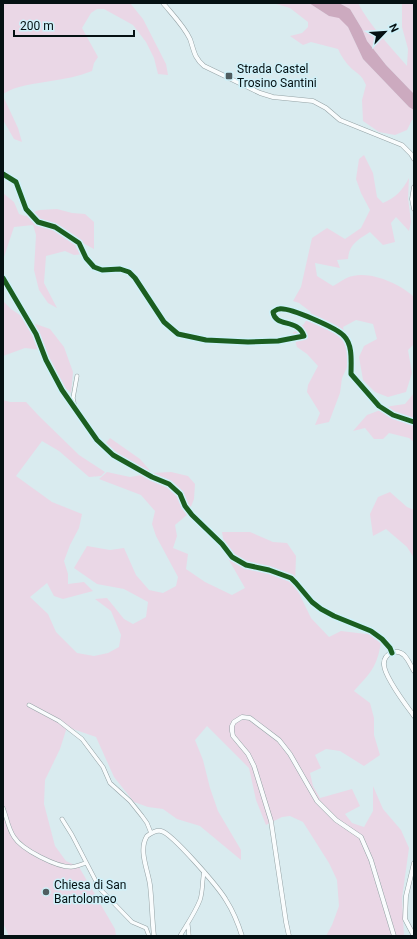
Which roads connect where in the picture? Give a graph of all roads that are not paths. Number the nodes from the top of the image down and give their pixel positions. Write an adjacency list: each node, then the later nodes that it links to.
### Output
1 (163, 3): 2 (street)
2 (414, 159)
3 (3, 174): 9 (street)
4 (414, 187): 5 (street)
5 (414, 209)
6 (3, 278): 8 (street)
7 (77, 376): 8 (street)
8 (75, 410): 10 (street)
9 (414, 422)
10 (392, 652): 11 (street); 13 (street)
11 (414, 671)
12 (29, 705): 16 (street)
13 (414, 716)
14 (3, 808): 17 (street)
15 (62, 819): 17 (street)
16 (151, 833): 19 (street); 22 (street)
17 (86, 863): 21 (street)
18 (414, 866): 28 (street)
19 (204, 872): 20 (street); 25 (street)
20 (188, 925): 23 (street); 24 (street)
21 (149, 936)
22 (154, 936)
23 (180, 936)
24 (189, 936)
25 (242, 936)
26 (289, 936): 27 (street)
27 (394, 936)
28 (414, 936)

